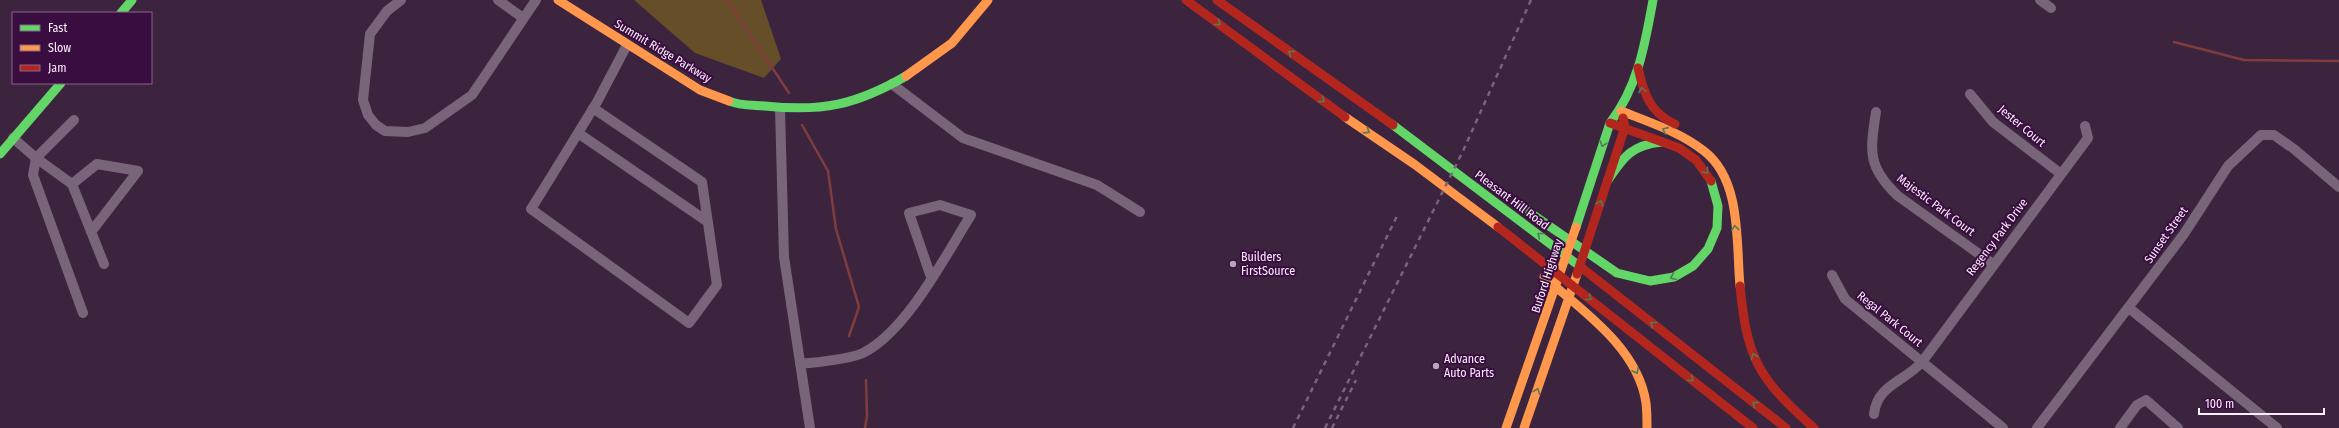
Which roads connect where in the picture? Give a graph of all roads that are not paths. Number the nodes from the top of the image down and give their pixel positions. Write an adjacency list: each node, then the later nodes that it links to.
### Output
1 (132, 0): 12 (main road)
2 (401, 0): 13 (street)
3 (498, 0): 13 (street)
4 (536, 0): 13 (street)
5 (558, 0): 14 (main road, Summit Ridge Parkway)
6 (988, 0): 17 (main road, Summit Ridge Parkway)
7 (1186, 0): 35 (main road, one-way to 35)
8 (1217, 0): 24 (main road, Pleasant Hill Road, one-way to 8)
9 (1653, 0): 15 (main road, Buford Highway)
10 (2040, 0): 11 (street)
11 (2051, 8)
12 (122, 12)
13 (523, 18)
14 (627, 45): 19 (street); 20 (main road, Summit Ridge Parkway)
15 (1638, 68): 21 (main road, Buford Highway); 29 (main road, one-way to 15)
16 (60, 84): 30 (main road)
17 (892, 84): 20 (main road, Summit Ridge Parkway); 42 (street)
18 (1970, 94): 36 (street, Jester Court)
19 (593, 108): 28 (street); 43 (street)
20 (780, 109): 55 (street)
21 (1621, 110): 25 (main road, Buford Highway); 27 (main road); 51 (main road, one-way to 21)
22 (1876, 112): 47 (street, Majestic Park Court)
23 (74, 120): 34 (street)
24 (1389, 122): 39 (main road); 62 (main road, Pleasant Hill Road, one-way to 24)
25 (1610, 123): 27 (main road); 58 (main road, Buford Highway, one-way to 58)
26 (2085, 126): 36 (street, Regency Park Drive)
27 (1625, 127): 31 (main road); 37 (main road)
28 (578, 133): 43 (street); 43 (street)
29 (1695, 133)
30 (13, 138): 33 (main road); 34 (street)
31 (1662, 142): 37 (main road); 41 (main road, one-way to 41)
32 (1712, 146): 51 (main road)
33 (0, 154)
34 (36, 158): 38 (street); 53 (street)
35 (1414, 164): 45 (main road); 61 (main road, one-way to 61)
36 (2061, 174): 47 (street, Regency Park Drive)
37 (1608, 180): 59 (main road, one-way to 37)
38 (72, 184): 44 (street); 44 (street)
39 (1489, 185)
40 (2339, 186): 52 (street, Sunset Street)
41 (1521, 207)
42 (1140, 212)
43 (708, 222)
44 (91, 232): 46 (street)
45 (1526, 262)
46 (104, 264)
47 (1993, 264): 54 (street, Regency Park Drive)
48 (1538, 272): 60 (main road, one-way to 60)
49 (1832, 275): 54 (street, Regal Park Court)
50 (931, 277): 50 (street); 55 (street)
51 (1743, 306): 63 (main road, one-way to 51)
52 (2129, 308): 65 (street, Sunset Street); 68 (street)
53 (83, 313)
54 (1922, 362): 56 (street, Regency Park Drive); 64 (street)
55 (800, 364): 57 (street)
56 (1874, 414)
57 (810, 428)
58 (1506, 428)
59 (1524, 428)
60 (1647, 428)
61 (1753, 428)
62 (1786, 428)
63 (1814, 428)
64 (2003, 428)
65 (2037, 428)
66 (2120, 428): 67 (street)
67 (2178, 428)
68 (2277, 428)

